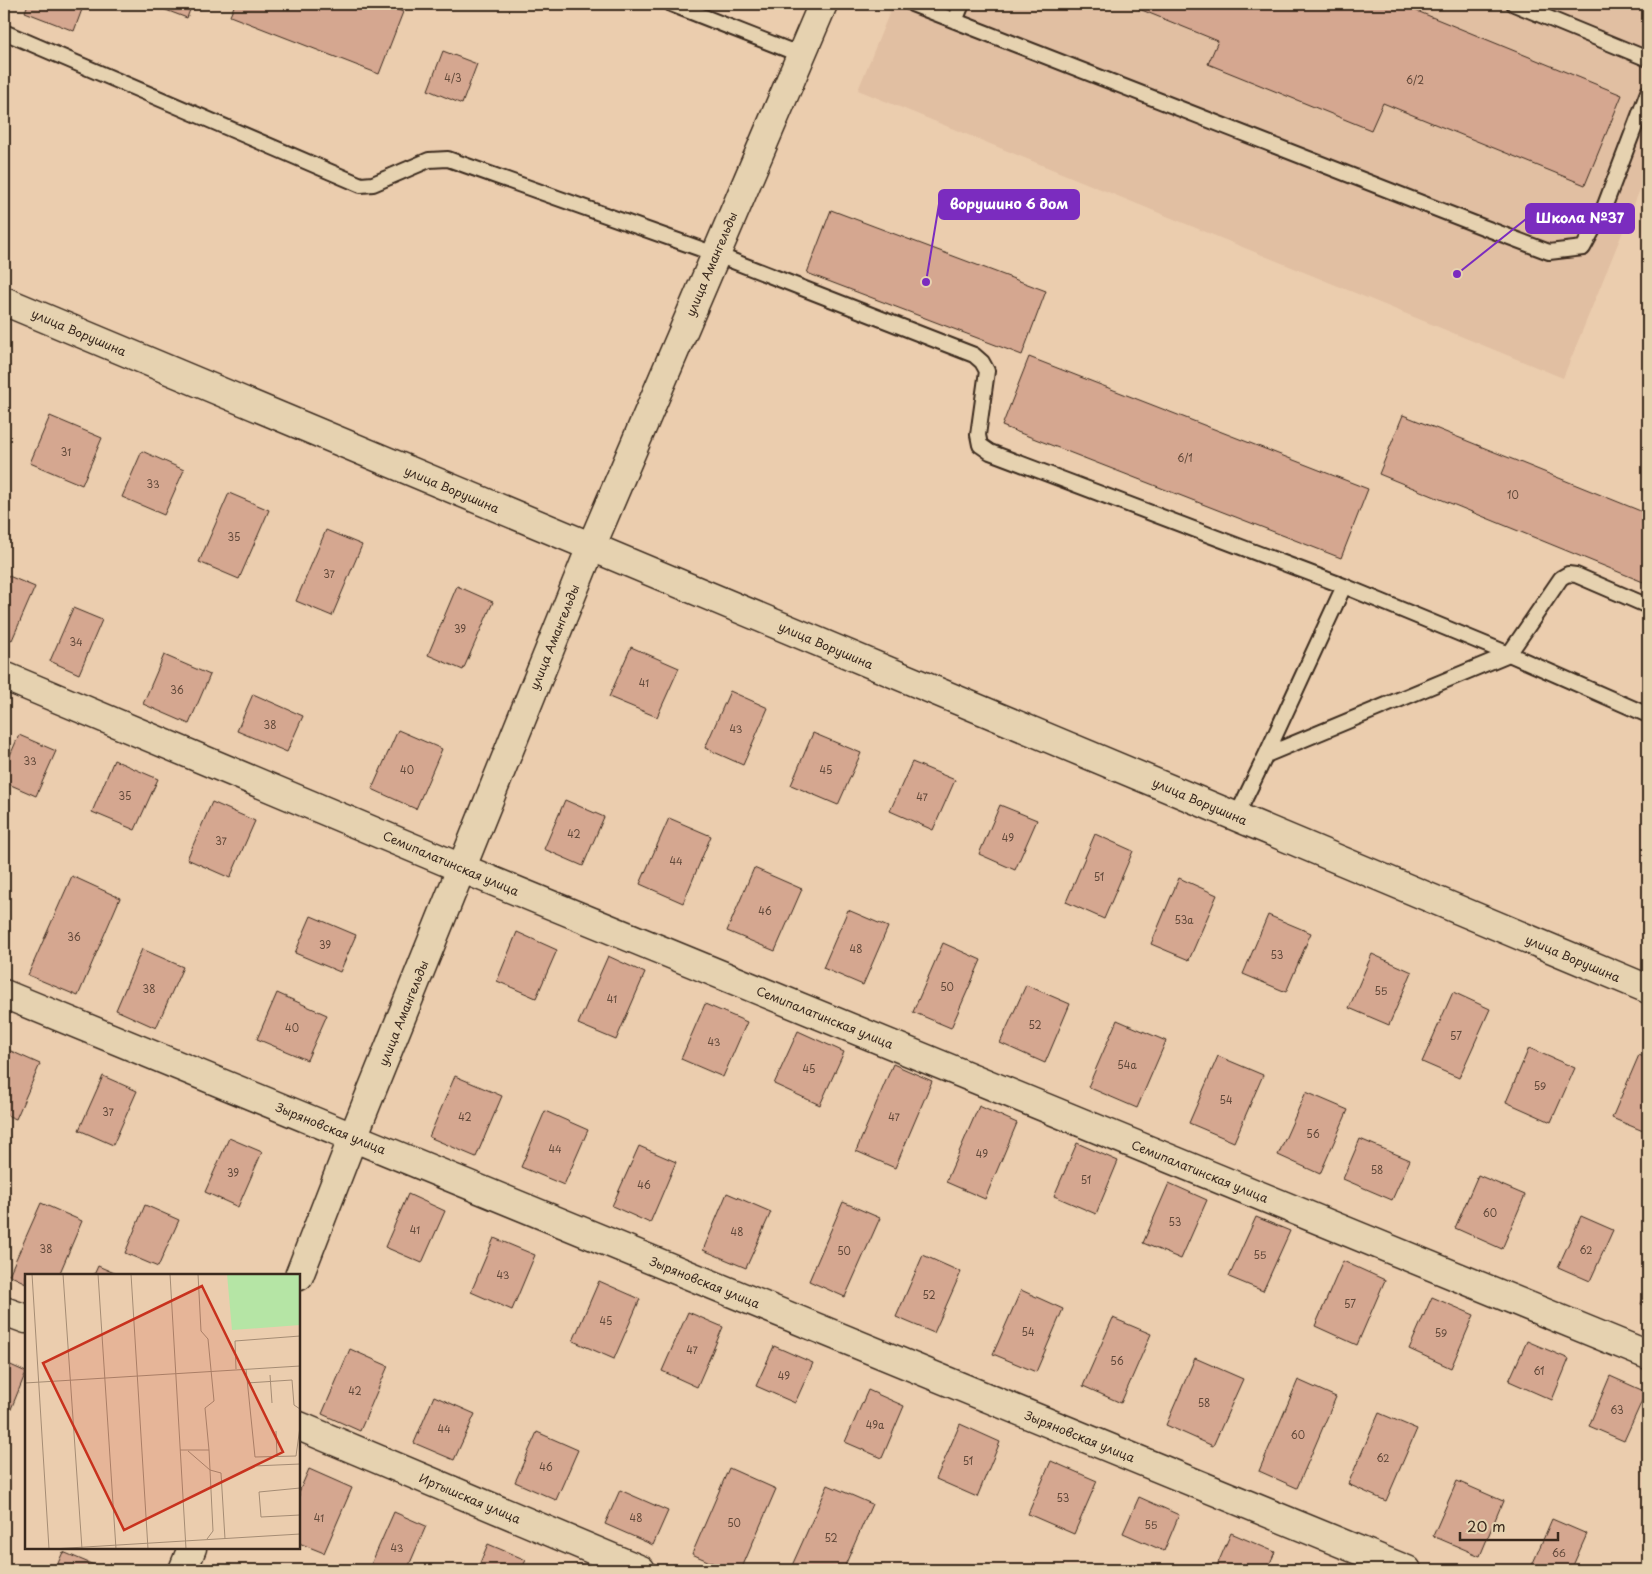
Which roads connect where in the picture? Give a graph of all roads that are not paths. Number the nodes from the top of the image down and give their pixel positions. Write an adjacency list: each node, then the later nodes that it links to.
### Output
1 (671, 4): 8 (lane)
2 (823, 4): 8 (street, улица Амангельды)
3 (912, 4): 6 (lane)
4 (962, 4): 6 (lane)
5 (1514, 4): 9 (lane)
6 (955, 20): 10 (lane)
7 (4, 32): 11 (lane)
8 (801, 55): 11 (street, улица Амангельды)
9 (1648, 59)
10 (1648, 92)
11 (714, 254): 13 (street, улица Амангельды); 14 (lane)
12 (4, 301): 13 (street, улица Ворушина)
13 (591, 547): 20 (street, улица Ворушина); 21 (street, улица Амангельды)
14 (1344, 586): 16 (lane); 19 (lane)
15 (1648, 606): 16 (lane)
16 (1509, 654): 18 (lane); 19 (lane)
17 (4, 676): 21 (street, Семипалатинская улица)
18 (1648, 715)
19 (1266, 756): 20 (lane)
20 (1236, 816): 22 (street, улица Ворушина)
21 (461, 868): 24 (street, улица Амангельды); 28 (street, Семипалатинская улица)
22 (1648, 989)
23 (4, 994): 24 (street, Зыряновская улица)
24 (353, 1137): 25 (street, улица Амангельды); 33 (street, Зыряновская улица)
25 (300, 1274)
26 (4, 1311): 27 (street)
27 (25, 1319)
28 (1648, 1355)
29 (300, 1426): 32 (street, Иртышская улица)
30 (192, 1549): 31 (street)
31 (183, 1570)
32 (641, 1570)
33 (1407, 1570)

